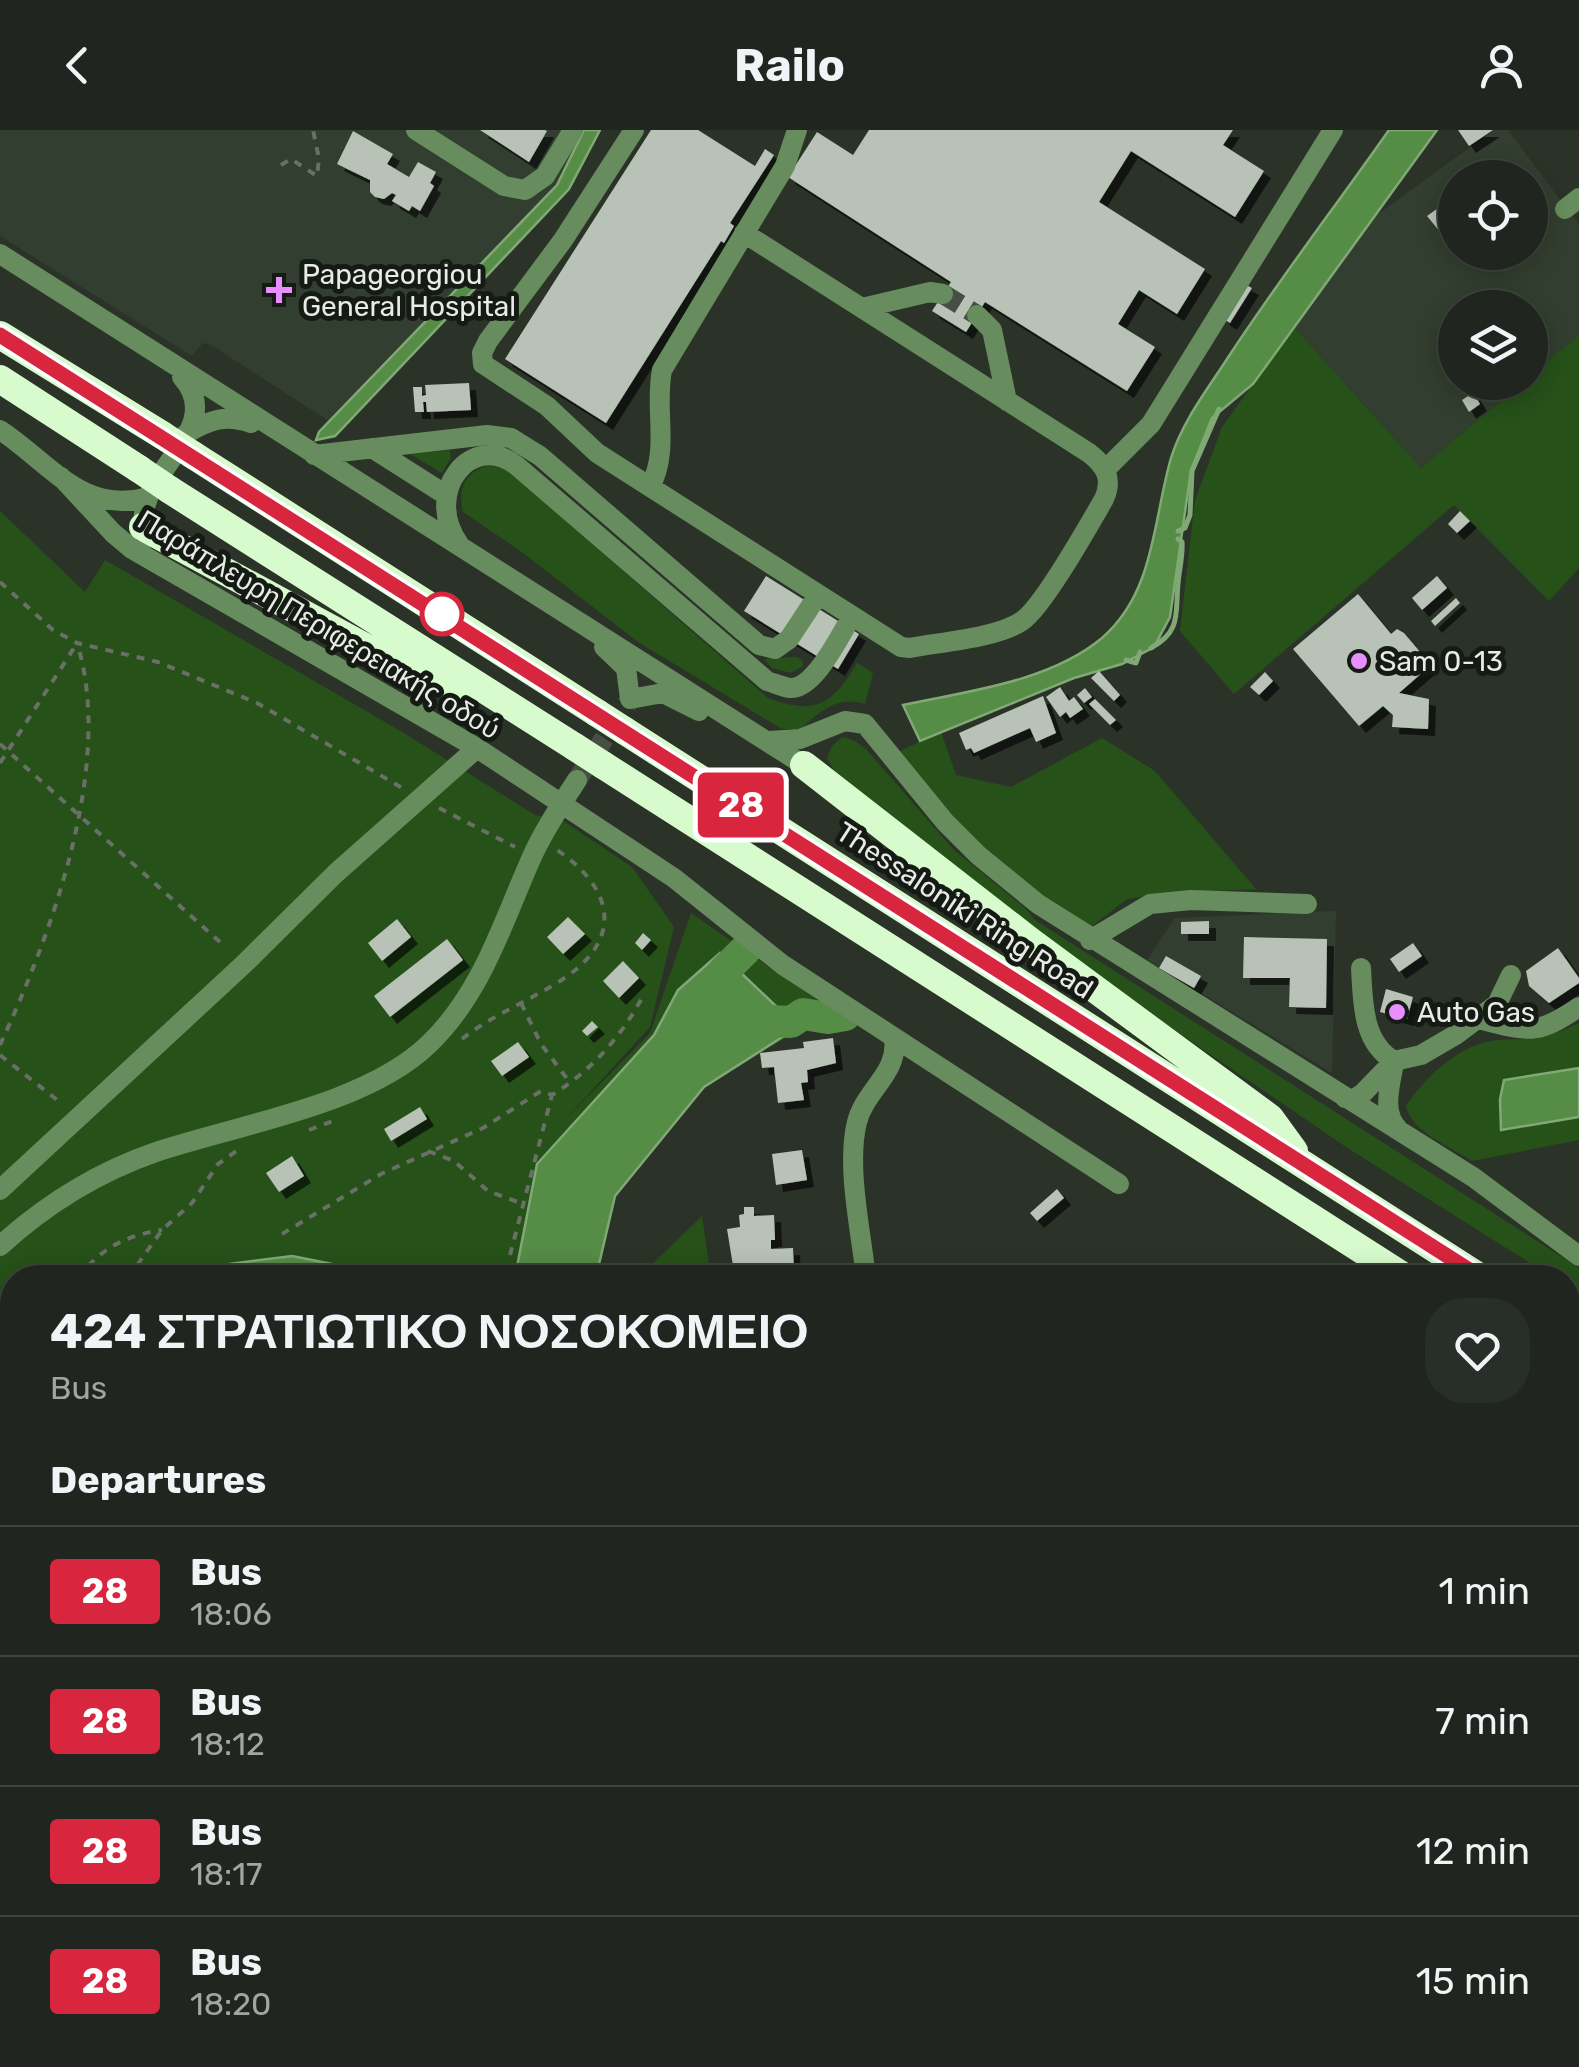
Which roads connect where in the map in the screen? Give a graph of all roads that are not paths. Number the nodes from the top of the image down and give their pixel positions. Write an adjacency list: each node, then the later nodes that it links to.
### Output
1 (416, 130): 2 (street)
2 (573, 130)
3 (634, 130): 22 (street)
4 (797, 130): 6 (street)
5 (1333, 130): 20 (street)
6 (744, 234): 9 (street); 22 (street)
7 (0, 254): 12 (street)
8 (943, 294): 9 (street)
9 (862, 308): 14 (street)
10 (977, 316): 14 (street)
11 (0, 335): 17 (highway, Thessaloniki Ring Road)
12 (167, 360): 16 (street); 17 (street)
13 (0, 379): 23 (highway, bridge)
14 (1007, 401): 20 (street)
15 (0, 430): 21 (street)
16 (275, 432): 17 (street); 19 (street)
17 (180, 441): 23 (street); 48 (highway, Thessaloniki Ring Road, bridge)
18 (372, 448): 19 (street); 24 (street); 29 (street)
19 (314, 455): 26 (street)
20 (1106, 469): 30 (street)
21 (61, 477): 23 (street); 27 (street, Παράπλευρη Περιφερειακής οδού)
22 (650, 487): 29 (street)
23 (159, 493): 25 (street); 31 (highway)
24 (446, 495): 26 (street); 30 (street)
25 (144, 528): 27 (street); 31 (highway)
26 (468, 552): 28 (street)
27 (172, 570): 34 (street, Παράπλευρη Περιφερειακής οδού)
28 (501, 573): 33 (street); 35 (street)
29 (818, 595): 30 (street)
30 (852, 616)
31 (482, 688): 54 (highway, bridge)
32 (825, 728): 33 (street); 35 (street); 39 (street)
33 (769, 741): 35 (street)
34 (477, 748): 37 (street, Παράπλευρη Περιφερειακής οδού); 50 (street)
35 (804, 765): 48 (highway)
36 (578, 780): 37 (street)
37 (562, 803): 44 (street, Παράπλευρη Περιφερειακής οδού); 51 (street)
38 (1307, 904): 39 (street)
39 (1090, 940): 46 (street)
40 (1361, 968): 45 (street)
41 (1511, 975): 43 (street)
42 (1579, 1007): 43 (street)
43 (1478, 1019): 45 (street)
44 (894, 1039): 49 (street, Παράπλευρη Περιφερειακής οδού); 53 (street)
45 (1394, 1061): 46 (street); 47 (street)
46 (1345, 1098): 47 (street)
47 (1403, 1134): 52 (street)
48 (1304, 1164): 55 (highway, Thessaloniki Ring Road)
49 (1119, 1184)
50 (0, 1190)
51 (0, 1246)
52 (1579, 1256)
53 (865, 1265)
54 (1386, 1265)
55 (1462, 1265)

